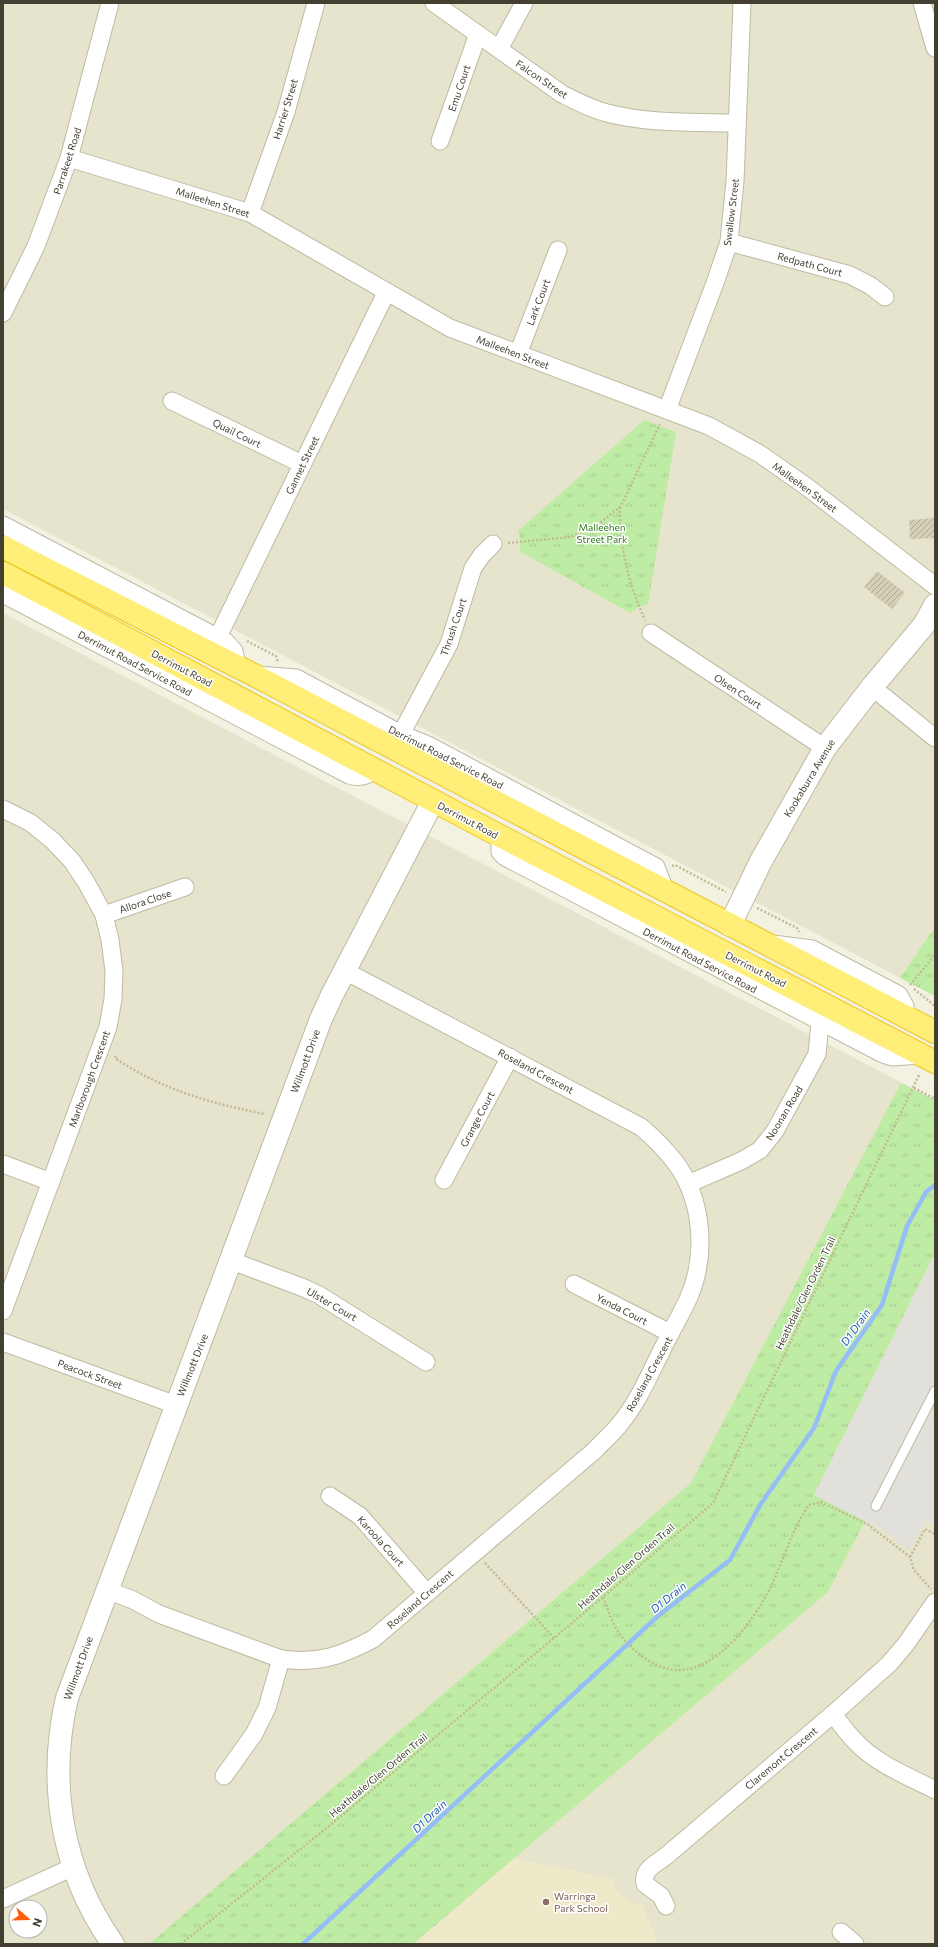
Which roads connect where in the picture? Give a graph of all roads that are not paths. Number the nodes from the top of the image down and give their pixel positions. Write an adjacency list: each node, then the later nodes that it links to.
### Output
1 (110, 3): 12 (street, Parrakeet Road)
2 (316, 3): 13 (street, Harrier Street)
3 (434, 3): 7 (street, Falcon Street)
4 (524, 3): 9 (street)
5 (742, 3): 10 (street, Swallow Street)
6 (922, 3): 8 (street)
7 (478, 34): 9 (street, Falcon Street); 11 (street, Emu Court)
8 (935, 48)
9 (499, 49): 10 (street, Falcon Street)
10 (737, 123): 14 (street, Swallow Street)
11 (440, 141)
12 (69, 158): 13 (street, Malleehen Street); 18 (street, Parrakeet Road)
13 (250, 213): 16 (street, Malleehen Street)
14 (729, 242): 17 (street, Redpath Court); 21 (street, Swallow Street)
15 (558, 250): 19 (street, Lark Court)
16 (386, 293): 19 (street, Malleehen Street); 22 (street, Gannet Street)
17 (885, 297)
18 (3, 313)
19 (518, 354): 21 (street, Malleehen Street)
20 (172, 401): 22 (street, Quail Court)
21 (667, 410): 27 (street, Malleehen Street)
22 (302, 464): 31 (street, Gannet Street)
23 (3, 525): 31 (street)
24 (493, 544): 36 (street, Thrush Court)
25 (3, 547): 31 (highway)
26 (3, 573): 33 (highway, Derrimut Road)
27 (935, 586)
28 (3, 594): 39 (street, Derrimut Road Service Road)
29 (935, 605): 34 (street, Kookaburra Avenue)
30 (651, 633): 38 (street, Olsen Court)
31 (210, 643): 32 (highway); 33 (highway)
32 (245, 670): 35 (highway); 36 (street, Derrimut Road Service Road)
33 (214, 685): 39 (highway, Derrimut Road)
34 (872, 687): 37 (street); 38 (street, Kookaburra Avenue)
35 (367, 734): 39 (highway); 40 (highway)
36 (401, 734): 45 (street, Derrimut Road Service Road)
37 (935, 738)
38 (825, 748): 47 (street, Kookaburra Avenue)
39 (374, 770): 41 (highway, Derrimut Road)
40 (447, 776): 41 (highway); 45 (highway)
41 (434, 801): 43 (highway, Derrimut Road); 49 (street, Willmott Drive)
42 (3, 808): 46 (street, Marlborough Crescent)
43 (500, 836): 48 (highway, Derrimut Road); 50 (street, Derrimut Road Service Road)
44 (185, 887): 46 (street, Allora Close)
45 (665, 890): 47 (highway)
46 (104, 915): 56 (street, Marlborough Crescent)
47 (730, 924): 48 (highway); 51 (highway)
48 (717, 949): 53 (highway, Derrimut Road)
49 (345, 971): 52 (street, Roseland Crescent); 58 (street, Willmott Drive)
50 (820, 1023): 53 (street, Derrimut Road Service Road); 57 (street, Noonan Road)
51 (935, 1032)
52 (510, 1057): 55 (street, Grange Court); 57 (street, Roseland Crescent)
53 (925, 1064)
54 (3, 1164): 56 (street)
55 (444, 1180)
56 (51, 1182): 60 (street, Marlborough Crescent)
57 (688, 1184): 61 (street, Roseland Crescent)
58 (232, 1261): 63 (street, Ulster Court); 65 (street, Willmott Drive)
59 (574, 1284): 61 (street, Yenda Court)
60 (3, 1311)
61 (670, 1333): 68 (street, Roseland Crescent)
62 (3, 1342): 65 (street, Peacock Street)
63 (426, 1362)
64 (935, 1391): 67 (lane)
65 (176, 1405): 69 (street, Willmott Drive)
66 (330, 1496): 68 (street, Karoola Court)
67 (876, 1506)
68 (426, 1592): 71 (street, Roseland Crescent)
69 (106, 1594): 71 (street, Roseland Crescent); 75 (street, Willmott Drive)
70 (935, 1602): 72 (street, Claremont Crescent)
71 (281, 1659): 73 (street)
72 (833, 1714): 74 (street); 77 (street, Claremont Crescent)
73 (224, 1776)
74 (935, 1790)
75 (73, 1867): 76 (street); 79 (street, Willmott Drive)
76 (3, 1899)
77 (666, 1906)
78 (841, 1932): 80 (street)
79 (113, 1944)
80 (855, 1944)

